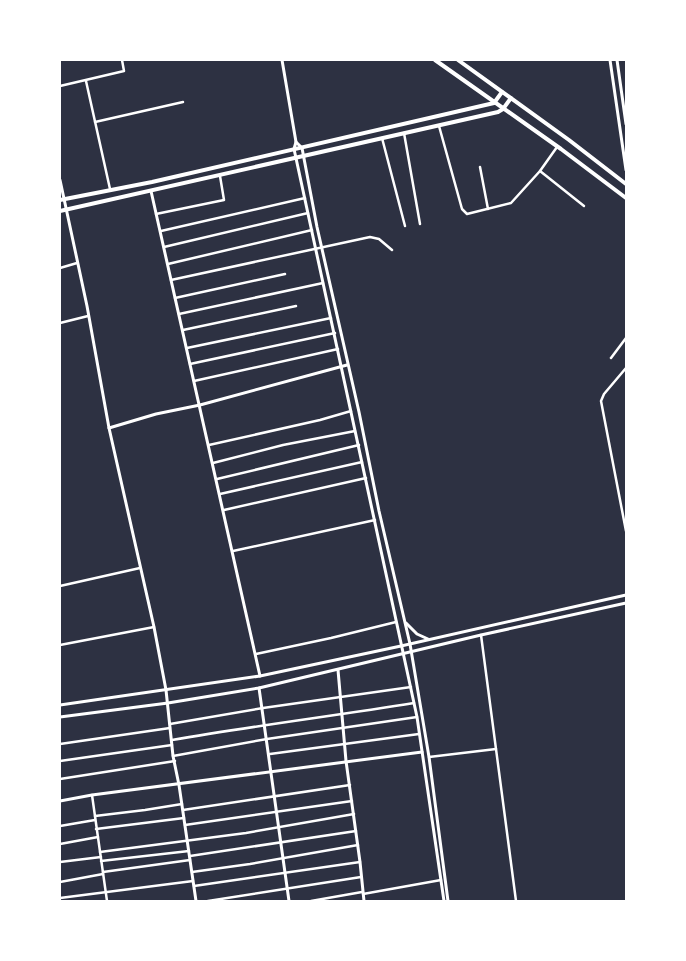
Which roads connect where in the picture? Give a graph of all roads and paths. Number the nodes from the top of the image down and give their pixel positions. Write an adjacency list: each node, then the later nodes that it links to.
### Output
1 (122, 60): 7 (street)
2 (282, 60): 19 (street)
3 (435, 60): 12 (main road)
4 (458, 60): 9 (main road)
5 (610, 60): 26 (street)
6 (617, 60): 15 (street)
7 (86, 81): 8 (street); 14 (street)
8 (60, 86)
9 (502, 92): 10 (main road); 12 (main road)
10 (511, 98): 13 (main road); 30 (main road)
11 (183, 102): 14 (street)
12 (494, 103): 13 (main road); 21 (main road)
13 (503, 109): 16 (main road); 20 (main road)
14 (95, 122): 31 (street)
15 (626, 124)
16 (439, 126): 17 (main road); 37 (street)
17 (404, 133): 18 (main road); 42 (street)
18 (382, 138): 23 (main road); 43 (street)
19 (296, 142): 21 (street); 22 (street)
20 (557, 146): 27 (street); 34 (main road)
21 (302, 148): 22 (main road); 23 (street)
22 (294, 149): 24 (street); 31 (main road)
23 (303, 156): 24 (main road); 48 (street)
24 (296, 158): 28 (main road); 33 (street)
25 (480, 168): 37 (street)
26 (626, 170)
27 (540, 171): 36 (street); 37 (street)
28 (220, 176): 32 (main road); 41 (street)
29 (60, 180): 35 (street)
30 (626, 184)
31 (110, 189): 35 (main road)
32 (151, 191): 38 (main road); 41 (street)
33 (304, 198): 40 (street); 44 (street)
34 (626, 198)
35 (62, 199): 38 (street)
36 (584, 206)
37 (488, 209)
38 (66, 210): 39 (main road); 50 (street)
39 (60, 212)
40 (308, 213): 45 (street); 46 (street)
41 (156, 214): 44 (street)
42 (420, 224)
43 (405, 226)
44 (161, 230): 46 (street)
45 (312, 230): 47 (street); 51 (street)
46 (164, 247): 51 (street)
47 (316, 248): 48 (street); 54 (street); 55 (street)
48 (321, 248): 49 (street); 69 (street)
49 (392, 250)
50 (77, 263): 52 (street); 59 (street)
51 (168, 264): 54 (street)
52 (60, 268)
53 (285, 274): 56 (street)
54 (171, 280): 56 (street)
55 (324, 283): 58 (street); 60 (street)
56 (175, 298): 58 (street)
57 (296, 306): 62 (street)
58 (179, 314): 62 (street)
59 (88, 316): 61 (street); 75 (street)
60 (331, 318): 63 (street); 65 (street)
61 (60, 323)
62 (183, 330): 65 (street)
63 (335, 333): 66 (street); 68 (street)
64 (626, 338): 67 (street)
65 (187, 348): 68 (street)
66 (338, 350): 70 (street); 72 (street)
67 (611, 358)
68 (190, 364): 72 (street)
69 (348, 365): 70 (street); 92 (street)
70 (342, 367): 73 (street); 74 (street)
71 (626, 368): 86 (street)
72 (194, 381): 73 (street)
73 (200, 405): 75 (street); 77 (street)
74 (351, 410): 76 (street); 77 (street)
75 (109, 428): 88 (street)
76 (355, 431): 78 (street); 79 (street)
77 (209, 445): 79 (street)
78 (359, 445): 80 (street); 82 (street)
79 (213, 462): 82 (street)
80 (362, 462): 81 (street); 83 (street)
81 (366, 478): 84 (street); 85 (street)
82 (217, 479): 83 (street)
83 (220, 494): 84 (street)
84 (224, 510): 87 (street)
85 (375, 520): 87 (street); 93 (street)
86 (626, 531)
87 (233, 551): 102 (street)
88 (140, 568): 89 (street); 94 (street)
89 (60, 586)
90 (626, 595): 96 (street)
91 (626, 603): 95 (street)
92 (405, 621): 96 (street); 97 (street)
93 (397, 622): 99 (street); 102 (street)
94 (154, 627): 98 (street); 107 (street)
95 (480, 635): 100 (street); 125 (street)
96 (429, 640): 97 (street)
97 (410, 644): 99 (street); 100 (street)
98 (60, 645)
99 (401, 646): 101 (street); 104 (street)
100 (412, 651): 101 (street); 129 (street)
101 (403, 653): 103 (street); 105 (street)
102 (256, 654): 104 (street)
103 (338, 670): 106 (street); 108 (street)
104 (260, 676): 107 (street)
105 (410, 687): 108 (street); 110 (street)
106 (259, 688): 109 (street); 112 (street)
107 (166, 690): 109 (street); 111 (street)
108 (340, 697): 112 (street); 113 (street)
109 (168, 702): 114 (street); 117 (street)
110 (414, 703): 113 (street); 115 (street)
111 (60, 705)
112 (263, 708): 116 (street); 117 (street)
113 (342, 714): 116 (street); 118 (street)
114 (60, 717)
115 (417, 717): 118 (street); 119 (street)
116 (265, 724): 120 (street); 121 (street)
117 (171, 726): 121 (street); 122 (street)
118 (344, 728): 120 (street); 123 (street)
119 (420, 734): 123 (street); 126 (street)
120 (267, 739): 127 (street); 128 (street)
121 (172, 740): 124 (street)
122 (60, 744)
123 (344, 744): 127 (street); 132 (street)
124 (172, 745): 128 (street); 130 (street)
125 (496, 749): 129 (street); 184 (street)
126 (422, 752): 132 (street); 168 (street)
127 (270, 754): 133 (street)
128 (174, 756): 131 (street)
129 (429, 757): 183 (street)
130 (60, 761)
131 (175, 761): 134 (street); 135 (street)
132 (346, 761): 133 (street); 136 (street)
133 (272, 772): 135 (street); 138 (street)
134 (60, 779)
135 (179, 785): 137 (street); 141 (street)
136 (350, 785): 138 (street); 140 (street)
137 (92, 796): 139 (street); 145 (street)
138 (276, 796): 142 (street); 143 (street)
139 (60, 801)
140 (352, 801): 143 (street); 144 (street)
141 (182, 804): 142 (street); 145 (street)
142 (183, 810): 146 (street)
143 (277, 812): 147 (street); 149 (street)
144 (354, 814): 149 (street); 151 (street)
145 (95, 818): 148 (street); 150 (street)
146 (184, 818): 147 (street); 150 (street)
147 (185, 825): 153 (street)
148 (60, 826)
149 (279, 827): 153 (street); 154 (street)
150 (96, 829): 152 (street)
151 (356, 830): 154 (street); 156 (street)
152 (98, 837): 155 (street); 158 (street)
153 (187, 840): 157 (street); 158 (street)
154 (281, 842): 159 (street); 160 (street)
155 (60, 844)
156 (358, 845): 160 (street); 163 (street)
157 (189, 851): 159 (street); 161 (street)
158 (100, 852): 161 (street)
159 (190, 858): 164 (street); 165 (street)
160 (284, 858): 164 (street); 166 (street)
161 (101, 859): 162 (street); 165 (street)
162 (60, 862)
163 (360, 862): 166 (street); 167 (street)
164 (192, 872): 169 (street)
165 (103, 873): 170 (street); 173 (street)
166 (285, 873): 171 (street); 172 (street)
167 (361, 877): 172 (street); 174 (street)
168 (441, 880): 174 (street); 182 (street)
169 (193, 881): 171 (street); 173 (street)
170 (60, 882)
171 (194, 886): 177 (street)
172 (288, 888): 178 (street); 179 (street)
173 (106, 892): 175 (street); 176 (street)
174 (363, 893): 180 (street); 181 (street)
175 (60, 898)
176 (107, 901)
177 (196, 901)
178 (208, 901)
179 (289, 901)
180 (311, 901)
181 (364, 901)
182 (444, 901)
183 (448, 901)
184 (516, 901)

